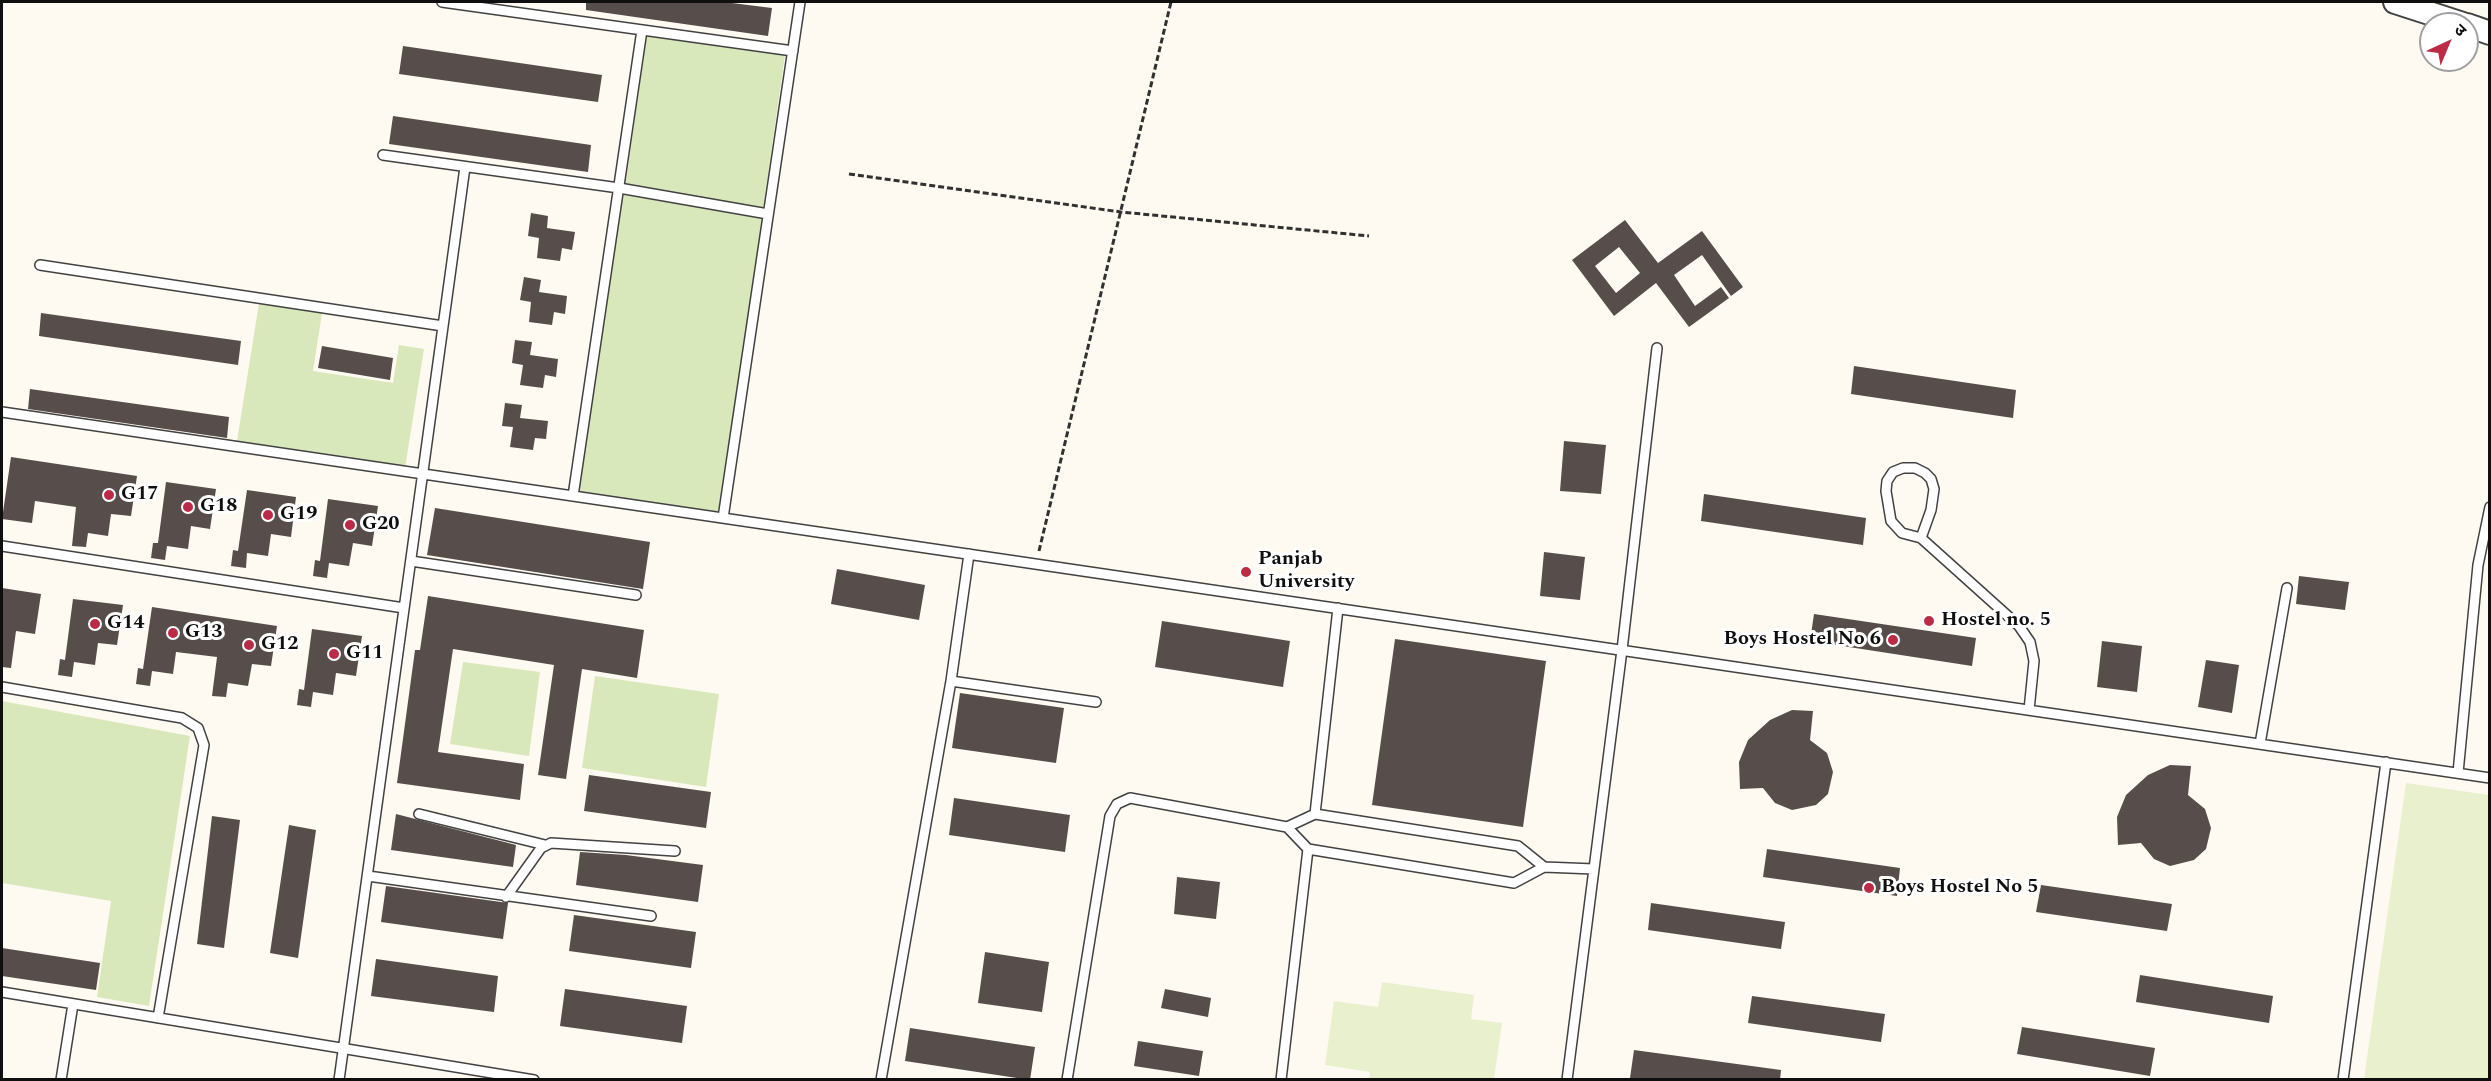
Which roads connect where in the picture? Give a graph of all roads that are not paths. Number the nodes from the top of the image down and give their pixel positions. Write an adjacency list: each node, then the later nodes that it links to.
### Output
1 (442, 2): 5 (lane)
2 (800, 2): 6 (lane)
3 (2395, 2): 4 (street)
4 (2426, 12)
5 (642, 30): 6 (lane); 9 (lane)
6 (793, 51): 10 (lane)
7 (383, 155): 8 (lane)
8 (465, 166): 9 (lane); 12 (lane)
9 (619, 188): 10 (lane); 16 (lane)
10 (768, 214): 18 (lane)
11 (40, 265): 12 (lane)
12 (443, 326): 15 (lane)
13 (1657, 348): 27 (lane)
14 (2, 412): 15 (lane)
15 (423, 474): 16 (lane); 22 (lane)
16 (573, 496): 18 (lane)
17 (2490, 507): 34 (lane)
18 (723, 518): 21 (lane)
19 (1921, 538): 19 (lane); 31 (lane)
20 (2, 546): 25 (lane)
21 (969, 554): 26 (lane); 28 (lane)
22 (411, 561): 24 (lane); 25 (lane)
23 (2287, 588): 32 (lane)
24 (636, 595)
25 (404, 608): 44 (lane)
26 (1338, 608): 27 (lane); 37 (lane)
27 (1622, 650): 31 (lane); 43 (lane)
28 (951, 681): 30 (lane); 54 (lane)
29 (2, 687): 49 (lane)
30 (1096, 702)
31 (2029, 710): 32 (lane)
32 (2260, 744): 33 (lane)
33 (2386, 762): 34 (lane); 58 (lane)
34 (2458, 773): 35 (lane)
35 (2490, 778)
36 (419, 814): 39 (lane)
37 (1315, 814): 38 (lane); 42 (lane)
38 (1287, 826): 40 (lane); 55 (lane)
39 (545, 845): 41 (lane); 45 (lane)
40 (1308, 849): 42 (lane); 56 (lane)
41 (675, 851)
42 (1544, 867): 43 (lane)
43 (1594, 869): 57 (lane)
44 (368, 876): 45 (lane); 50 (lane)
45 (506, 897): 46 (lane)
46 (651, 916)
47 (2, 992): 48 (lane)
48 (73, 1004): 49 (lane); 51 (lane)
49 (158, 1018): 50 (lane)
50 (343, 1048): 52 (lane); 53 (lane)
51 (61, 1080)
52 (339, 1080)
53 (534, 1080)
54 (881, 1080)
55 (1067, 1080)
56 (1281, 1080)
57 (1567, 1080)
58 (2343, 1080)

